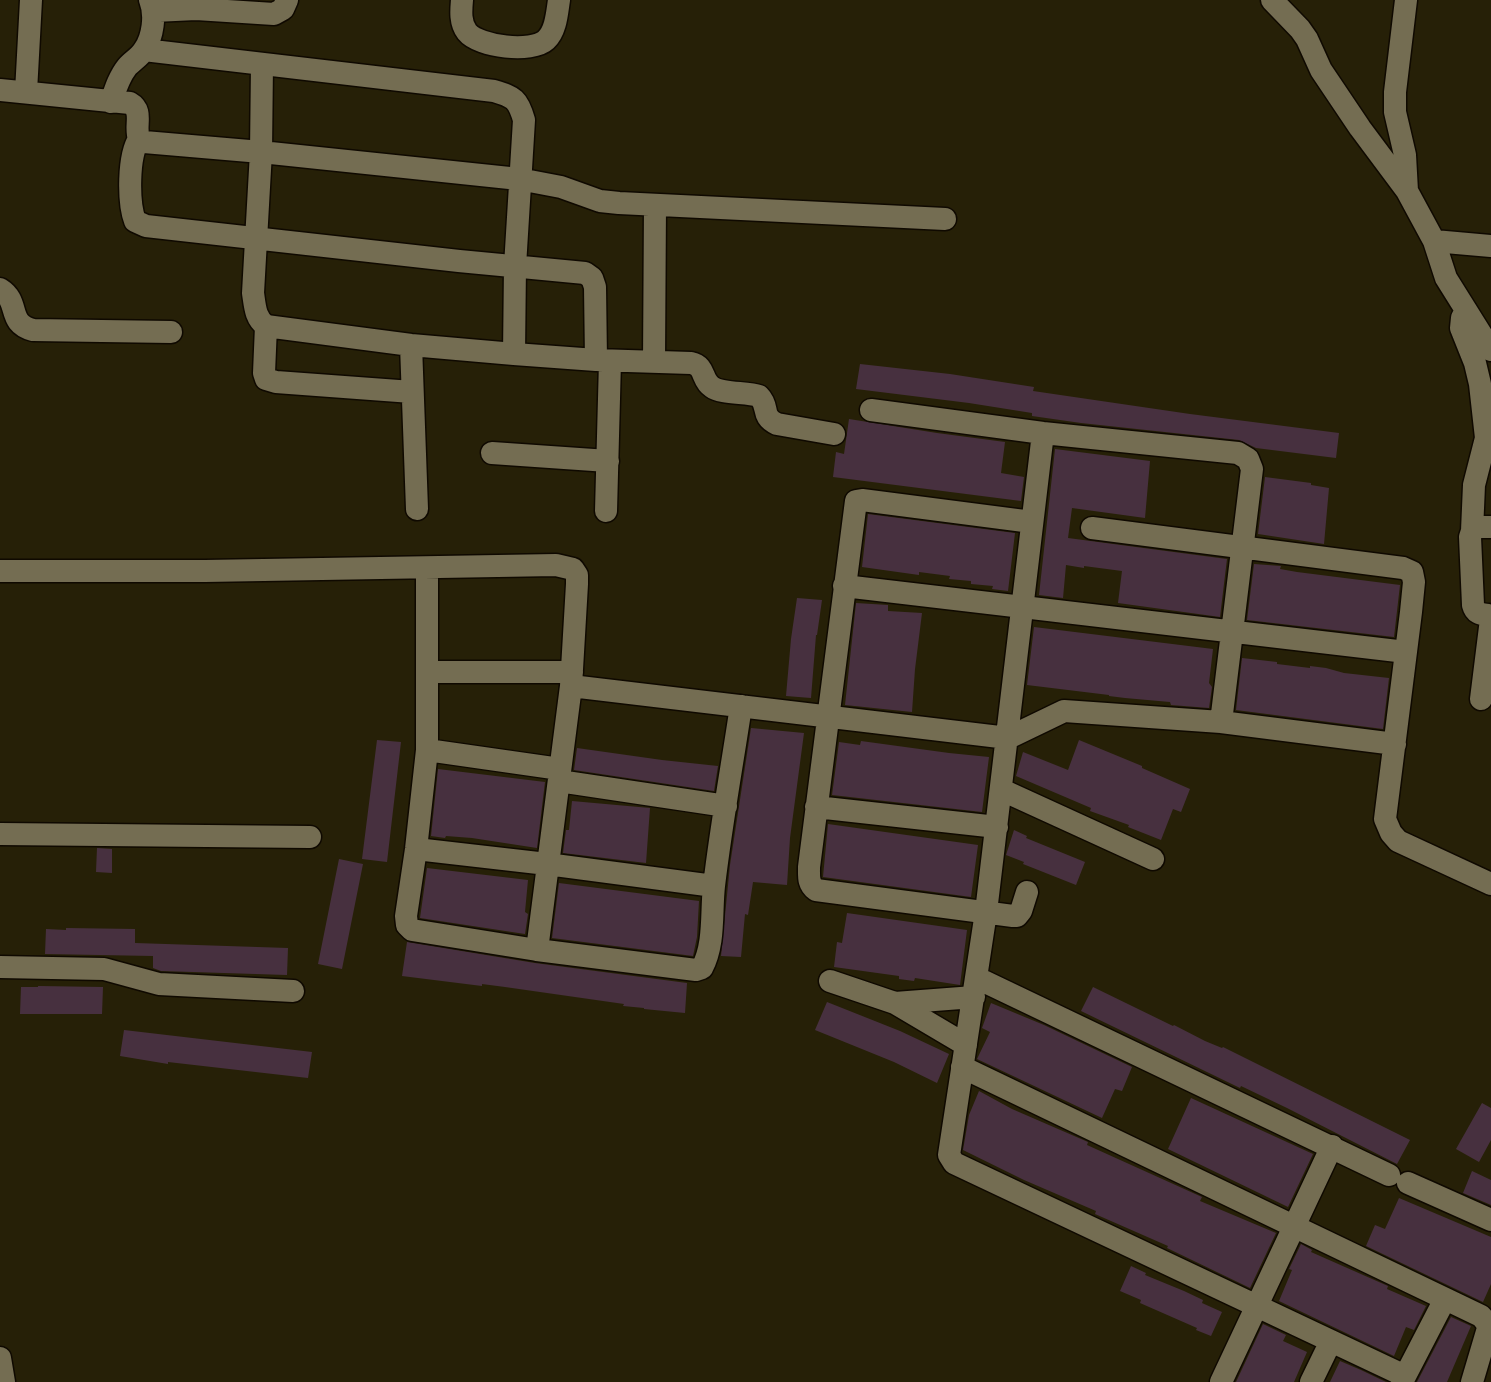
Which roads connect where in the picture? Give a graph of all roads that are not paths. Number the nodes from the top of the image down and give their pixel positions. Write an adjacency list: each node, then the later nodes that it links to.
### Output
1 (31, 0): 12 (street)
2 (287, 0): 8 (street)
3 (462, 0): 4 (street)
4 (559, 0)
5 (1272, 0): 15 (street)
6 (1406, 0): 14 (street)
7 (152, 5): 8 (street); 9 (street)
8 (229, 6)
9 (144, 50): 10 (street); 13 (street)
10 (262, 65): 17 (street); 18 (street)
11 (0, 90): 12 (street)
12 (26, 92): 13 (street)
13 (111, 102): 16 (street)
14 (1395, 112): 15 (street); 19 (street)
15 (1360, 128): 19 (street)
16 (139, 139): 17 (street); 22 (street)
17 (261, 152): 18 (street); 22 (street)
18 (519, 179): 20 (street); 25 (street)
19 (1407, 191): 23 (street)
20 (655, 206): 21 (street); 34 (street)
21 (945, 219)
22 (257, 238): 25 (street); 28 (street)
23 (1434, 241): 24 (street); 27 (street)
24 (1491, 246)
25 (515, 266): 32 (street); 33 (street)
26 (0, 289): 29 (street)
27 (1466, 310): 31 (street); 45 (street)
28 (267, 326): 30 (street); 35 (street)
29 (171, 332)
30 (411, 345): 32 (street); 35 (street)
31 (1491, 350)
32 (514, 354): 33 (street)
33 (603, 361): 34 (street); 40 (street)
34 (654, 361): 38 (street)
35 (412, 392): 41 (street)
36 (871, 410): 37 (street)
37 (1043, 433): 43 (street); 46 (street)
38 (834, 434)
39 (492, 453): 40 (street)
40 (608, 461): 42 (street)
41 (417, 509)
42 (606, 511)
43 (1032, 522): 49 (street); 50 (street)
44 (1092, 528): 46 (street)
45 (1481, 529): 55 (street)
46 (1242, 547): 51 (street); 52 (street)
47 (427, 568): 48 (street); 53 (street); 54 (street)
48 (0, 571)
49 (844, 586): 50 (street); 57 (street)
50 (1023, 606): 51 (street); 59 (street)
51 (1232, 632): 52 (street); 58 (street)
52 (1406, 652): 60 (street)
53 (428, 672): 54 (street); 61 (street)
54 (571, 679): 56 (street); 62 (street)
55 (1481, 699)
56 (741, 706): 57 (street); 64 (street)
57 (829, 717): 59 (street); 65 (street)
58 (1221, 722): 59 (street); 60 (street)
59 (1008, 738): 63 (street)
60 (1395, 744): 72 (street)
61 (427, 750): 62 (street); 69 (street)
62 (560, 775): 64 (street); 71 (street)
63 (1002, 790): 66 (street); 70 (street)
64 (726, 806): 73 (street)
65 (816, 807): 66 (street); 75 (street)
66 (997, 827): 75 (street)
67 (0, 834): 68 (street)
68 (310, 837)
69 (416, 849): 71 (street); 76 (street)
70 (1153, 859)
71 (547, 864): 73 (street); 76 (street)
72 (1491, 884)
73 (714, 886): 76 (street)
74 (1027, 892): 75 (street)
75 (986, 912): 79 (street)
76 (537, 950)
77 (0, 967): 80 (street)
78 (830, 981): 81 (street)
79 (976, 987): 81 (street); 82 (street); 84 (street)
80 (293, 991)
81 (895, 1003): 82 (street)
82 (966, 1044): 83 (street)
83 (962, 1067): 86 (street); 88 (street)
84 (1332, 1146): 85 (street); 86 (street)
85 (1491, 1220)
86 (1295, 1226): 87 (street); 88 (street)
87 (1445, 1299): 91 (street); 95 (street)
88 (1257, 1305): 89 (street); 93 (street)
89 (1331, 1341): 91 (street); 94 (street)
90 (0, 1358): 92 (street)
91 (1404, 1379)
92 (4, 1382)
93 (1221, 1382)
94 (1311, 1382)
95 (1472, 1382)

